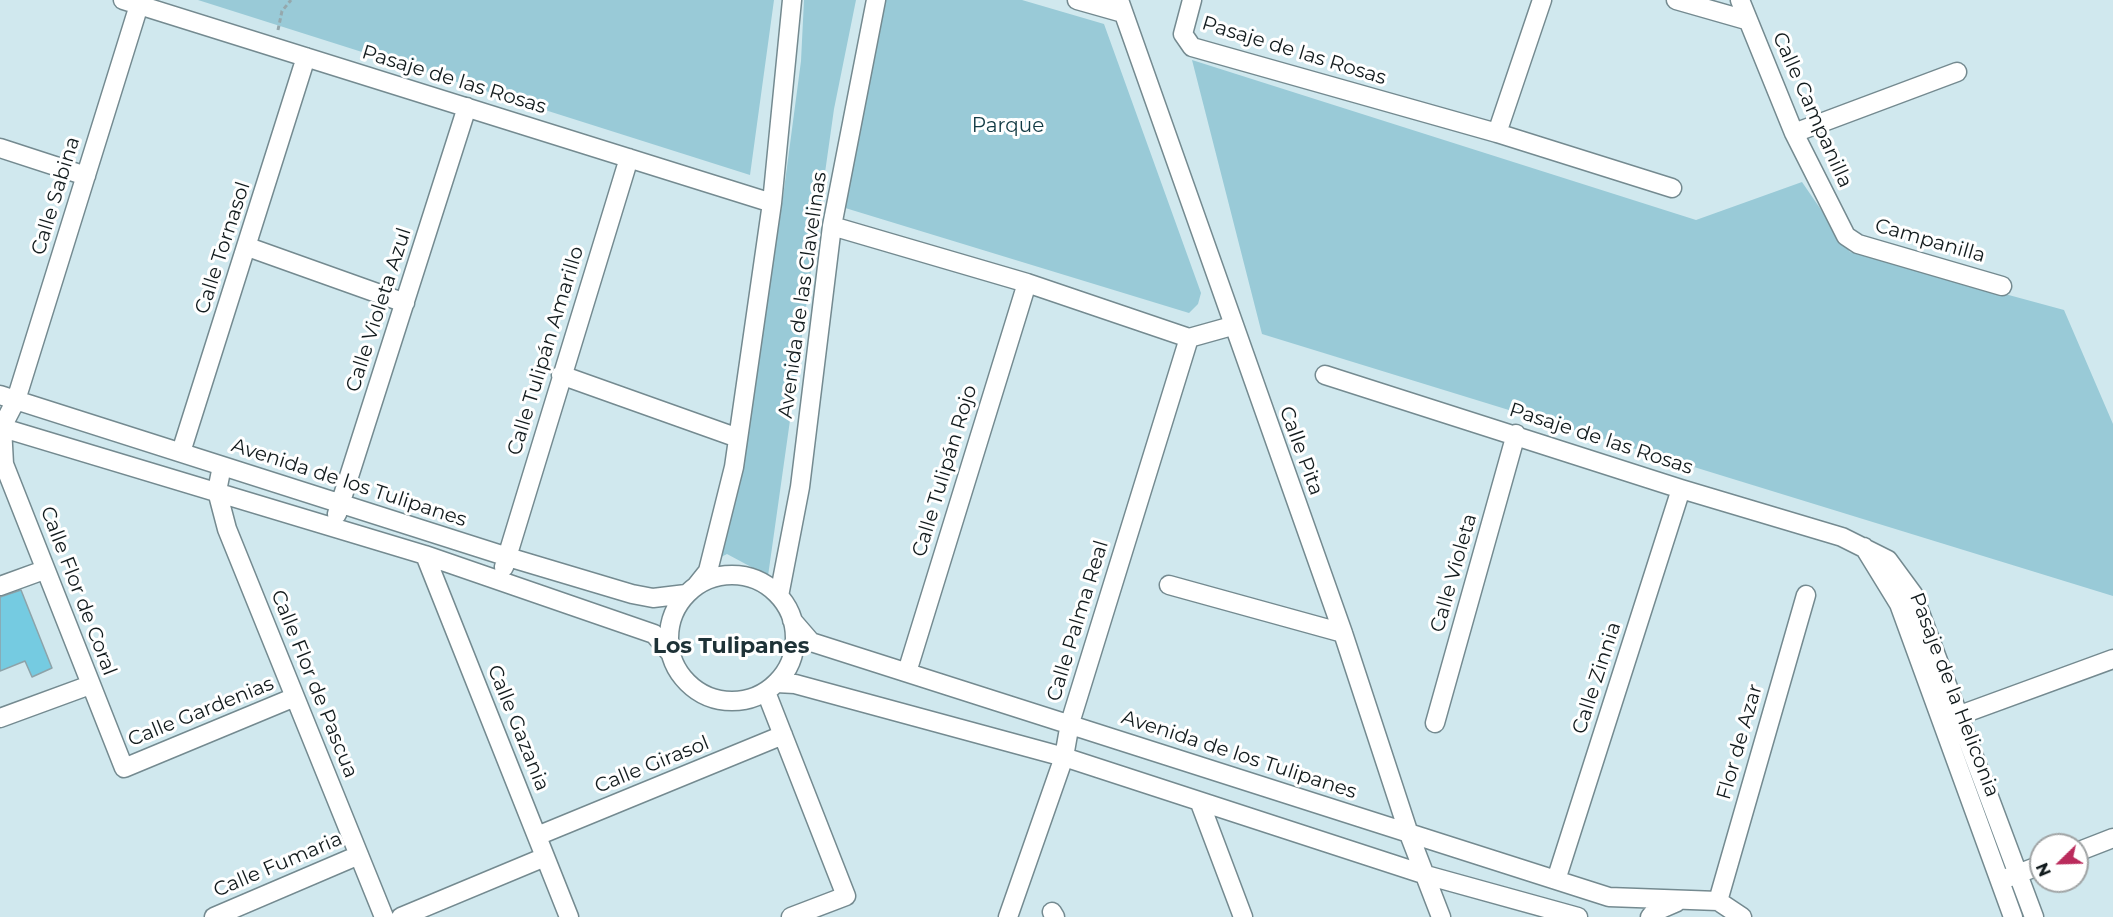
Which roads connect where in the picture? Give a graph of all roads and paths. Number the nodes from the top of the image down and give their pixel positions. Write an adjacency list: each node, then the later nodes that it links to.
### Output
1 (291, 0): 12 (path)
2 (792, 0): 22 (street)
3 (876, 0): 23 (street, Avenida de las Clavelinas)
4 (1077, 0): 10 (street)
5 (1192, 0): 16 (street, Pasaje de las Rosas)
6 (1542, 0): 16 (street)
7 (1676, 0): 11 (street)
8 (1740, 0): 11 (street, Calle Campanilla)
9 (131, 2): 12 (street, Pasaje de las Rosas); 20 (street, Calle Sabina)
10 (1121, 6): 29 (street, Calle Pita)
11 (1746, 20): 17 (street, Calle Campanilla)
12 (274, 47): 13 (street, Pasaje de las Rosas)
13 (306, 57): 15 (street, Pasaje de las Rosas); 25 (street, Calle Tornasol)
14 (1957, 72): 17 (street)
15 (467, 107): 19 (street, Pasaje de las Rosas); 28 (street, Calle Violeta Azul)
16 (1497, 133): 21 (street, Pasaje de las Rosas)
17 (1794, 133): 24 (street, Calle Campanilla)
18 (0, 148): 20 (street)
19 (629, 158): 22 (street, Pasaje de las Rosas); 31 (street, Calle Tulipán Amarillo)
20 (86, 176): 33 (street, Calle Sabina)
21 (1672, 188)
22 (772, 203): 36 (street)
23 (832, 226): 26 (street); 52 (street, Avenida de las Clavelinas)
24 (1846, 236): 27 (street, Campanilla)
25 (248, 247): 28 (street); 37 (street, Calle Tornasol)
26 (1027, 283): 30 (street); 57 (street, Calle Tulipán Rojo)
27 (2002, 286)
28 (405, 303): 41 (street, Calle Violeta Azul)
29 (1232, 326): 30 (street); 54 (street, Calle Pita)
30 (1189, 338): 63 (street, Calle Palma Real)
31 (561, 375): 36 (street); 45 (street, Calle Tulipán Amarillo)
32 (1325, 375): 35 (street, Pasaje de las Rosas)
33 (8, 397): 34 (street, Calle Sabina); 37 (street, Avenida de los Tulipanes)
34 (1, 427): 40 (street); 46 (street, Calle Flor de Coral)
35 (1516, 434): 39 (street, Pasaje de las Rosas); 64 (street, Calle Violeta)
36 (738, 438): 50 (street)
37 (181, 452): 38 (street, Avenida de los Tulipanes)
38 (222, 466): 40 (street, Calle Flor de Pascua); 41 (street, Avenida de los Tulipanes)
39 (1681, 489): 43 (street, Pasaje de las Rosas); 79 (street, Calle Zinnia)
40 (217, 491): 42 (street); 60 (street, Calle Flor de Pascua)
41 (340, 504): 42 (street, Calle Violeta Azul); 45 (street, Avenida de los Tulipanes)
42 (333, 526): 44 (street)
43 (1863, 546): 61 (street, Pasaje de la Heliconia); 65 (street, Pasaje de la Heliconia)
44 (425, 555): 47 (street); 71 (street, Calle Gazania)
45 (507, 557): 47 (street, Calle Tulipán Amarillo); 50 (street, Avenida de los Tulipanes)
46 (45, 570): 49 (street); 58 (street, Calle Flor de Coral)
47 (500, 580): 55 (street)
48 (1169, 585): 54 (street)
49 (0, 586)
50 (691, 590): 52 (street); 55 (street)
51 (1806, 595): 82 (street, Flor de Azar)
52 (779, 596): 53 (street)
53 (792, 620): 57 (street, Avenida de los Tulipanes); 59 (street)
54 (1343, 633): 70 (street, Calle Pita)
55 (671, 654): 59 (street)
56 (2113, 659): 61 (street)
57 (907, 672): 63 (street, Avenida de los Tulipanes)
58 (90, 685): 62 (street); 68 (street, Calle Flor de Coral)
59 (771, 687): 66 (street); 67 (street)
60 (296, 697): 68 (street, Calle Gardenias); 74 (street, Calle Flor de Pascua)
61 (1960, 714): 65 (street); 77 (street, Pasaje de la Heliconia)
62 (0, 718)
63 (1070, 723): 67 (street, Calle Palma Real); 70 (street, Avenida de los Tulipanes)
64 (1436, 723)
65 (1942, 723): 80 (street, Pasaje de la Heliconia)
66 (783, 735): 71 (street, Calle Girasol); 87 (street)
67 (1064, 757): 69 (street); 88 (street, Calle Palma Real)
68 (124, 768)
69 (1200, 803): 78 (street); 89 (street)
70 (1409, 834): 78 (street, Calle Pita); 79 (street, Avenida de los Tulipanes)
71 (537, 836): 75 (street, Calle Gazania)
72 (2113, 838): 73 (street)
73 (2089, 847)
74 (359, 855): 83 (street, Calle Fumaria); 84 (street, Calle Flor de Pascua)
75 (545, 857): 85 (street); 86 (street, Calle Gazania)
76 (2029, 870): 77 (street)
77 (2018, 874): 80 (street); 95 (street, Pasaje de la Heliconia)
78 (1426, 875): 90 (street, Calle Pita); 91 (street)
79 (1556, 880): 81 (street, Avenida de los Tulipanes)
80 (1999, 881): 94 (street, Pasaje de la Heliconia)
81 (1684, 898): 82 (street, Avenida de los Tulipanes); 92 (street)
82 (1718, 901): 93 (street, Avenida de los Tulipanes)
83 (214, 917)
84 (384, 917)
85 (401, 917)
86 (569, 917)
87 (791, 917)
88 (1008, 917)
89 (1243, 917)
90 (1441, 917)
91 (1578, 917)
92 (1650, 917)
93 (1742, 917)
94 (2013, 917)
95 (2034, 917)

